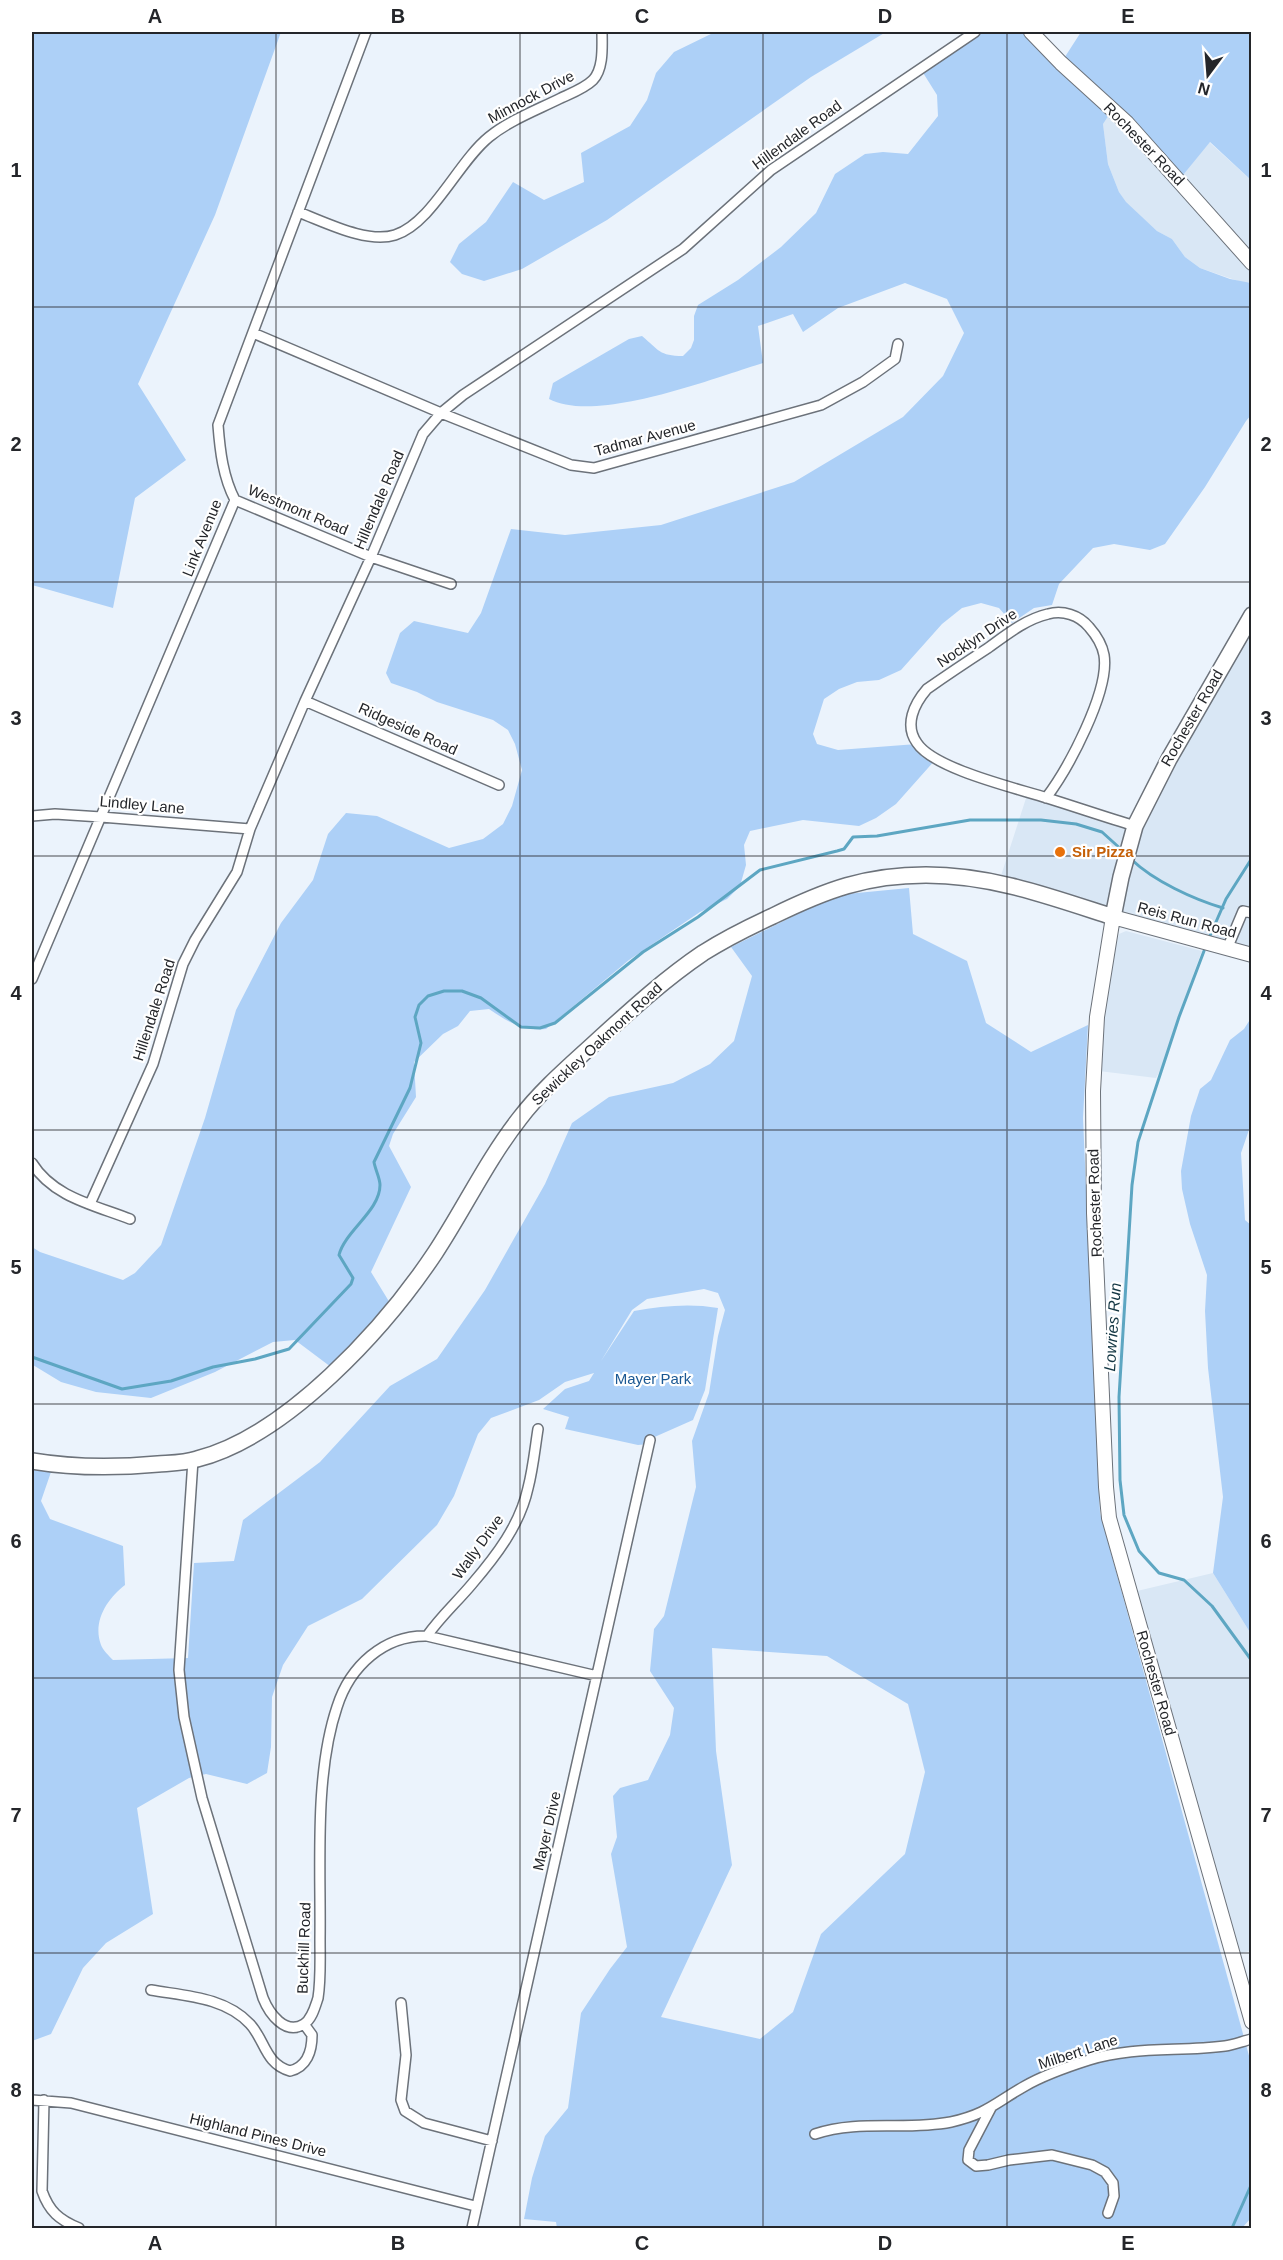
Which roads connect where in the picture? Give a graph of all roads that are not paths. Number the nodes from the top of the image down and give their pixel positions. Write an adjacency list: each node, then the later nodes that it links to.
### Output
1 (366, 32): 5 (street, Link Avenue)
2 (602, 32): 5 (street, Minnock Drive)
3 (975, 32): 9 (street, Hillendale Road)
4 (1031, 32): 6 (street, Rochester Road)
5 (298, 212): 7 (street, Link Avenue)
6 (1251, 263)
7 (253, 333): 9 (street, Tadmar Avenue); 10 (street, Link Avenue)
8 (898, 344): 9 (street, Tadmar Avenue)
9 (441, 413): 11 (street, Hillendale Road)
10 (235, 500): 11 (street, Westmont Road); 18 (street, Link Avenue)
11 (371, 557): 12 (street, Westmont Road); 14 (street, Hillendale Road)
12 (451, 584)
13 (1251, 615): 19 (main road, Rochester Road)
14 (305, 701): 15 (street, Ridgeside Road); 20 (street, Hillendale Road)
15 (498, 785)
16 (1046, 798): 16 (street, Nocklyn Drive); 19 (street, Nocklyn Drive)
17 (32, 816): 18 (street, Lindley Lane)
18 (101, 817): 20 (street, Lindley Lane); 25 (street, Link Avenue)
19 (1135, 826): 22 (main road, Rochester Road)
20 (250, 830): 27 (street, Hillendale Road)
21 (1251, 913): 23 (street)
22 (1113, 917): 23 (street, Reis Run Road); 31 (main road, Sewickley Oakmont Road); 37 (street, Rochester Road)
23 (1227, 948): 24 (street, Reis Run Road)
24 (1248, 957)
25 (32, 979)
26 (32, 1163): 27 (street)
27 (90, 1204): 28 (street)
28 (130, 1219)
29 (538, 1429): 33 (street, Wally Drive)
30 (650, 1440): 34 (street, Mayer Drive)
31 (193, 1460): 32 (main road, Sewickley Oakmont Road); 38 (street)
32 (32, 1461)
33 (427, 1636): 34 (street, Buckhill Road); 38 (street, Buckhill Road)
34 (597, 1676): 44 (street, Mayer Drive)
35 (151, 1990): 38 (street)
36 (401, 2003): 44 (street)
37 (1251, 2022)
38 (304, 2024)
39 (1251, 2039): 42 (street, Milbert Lane)
40 (32, 2100): 41 (street, Highland Pines Drive)
41 (44, 2100): 45 (street, Highland Pines Drive); 47 (street)
42 (992, 2108): 43 (street, Milbert Lane); 46 (street, Milbert Lane)
43 (815, 2134)
44 (492, 2141): 45 (street, Mayer Drive)
45 (475, 2206): 48 (street, Mayer Drive)
46 (1108, 2213)
47 (78, 2229)
48 (472, 2229)

